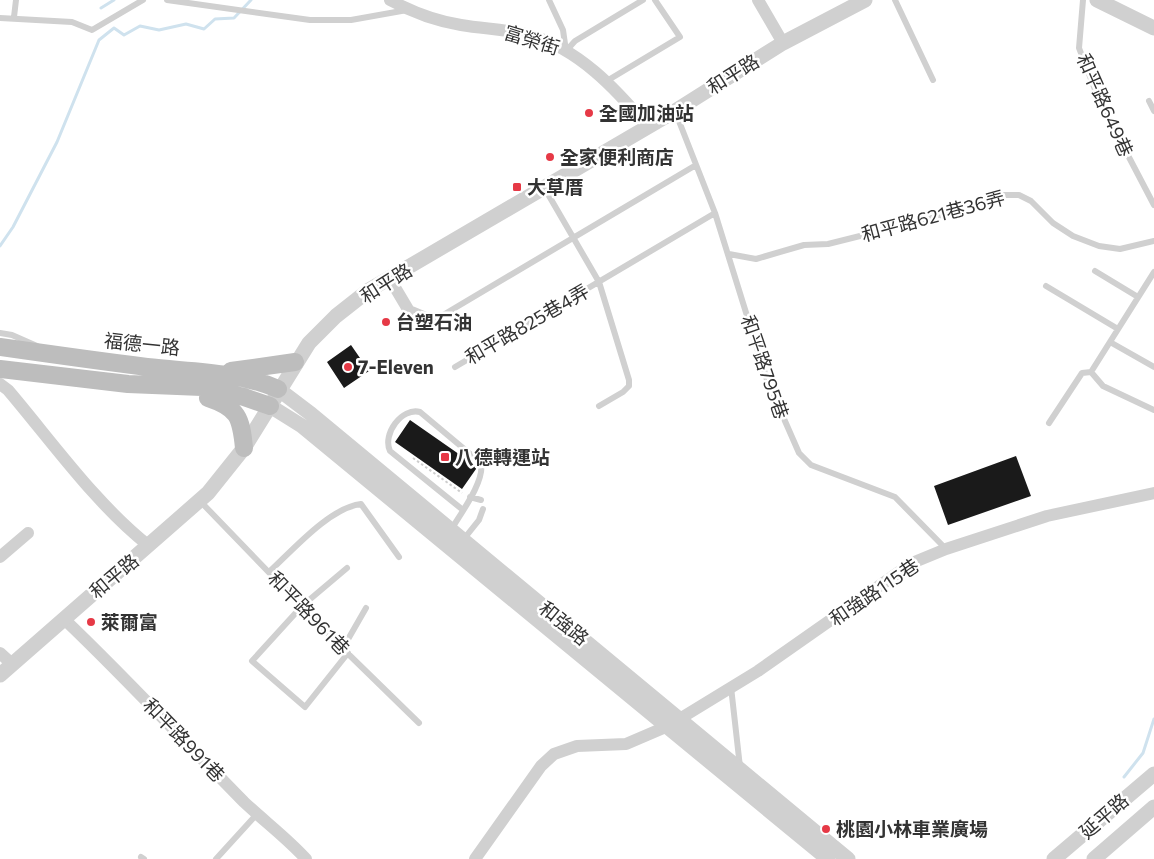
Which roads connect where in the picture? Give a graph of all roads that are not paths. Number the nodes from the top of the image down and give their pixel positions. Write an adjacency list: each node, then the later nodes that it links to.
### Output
1 (16, 0): 14 (lane)
2 (142, 0): 14 (lane)
3 (167, 0): 13 (lane)
4 (390, 0): 13 (street, 富榮街)
5 (549, 0): 18 (lane)
6 (643, 0): 18 (lane)
7 (655, 0): 20 (lane)
8 (758, 0): 17 (street)
9 (864, 0): 17 (street, 和平路)
10 (895, 0): 19 (lane)
11 (1083, 0): 27 (lane, 和平路649巷)
12 (1097, 0): 16 (street)
13 (408, 10): 18 (street, 富榮街)
14 (14, 17): 15 (lane)
15 (0, 18)
16 (1154, 28)
17 (783, 43): 23 (street, 和平路)
18 (566, 50): 20 (street, 富榮街)
19 (933, 80)
20 (605, 82): 24 (street, 富榮街)
21 (1149, 101): 22 (lane)
22 (1154, 110)
23 (675, 111): 24 (street, 和平路); 25 (lane, 和平路795巷)
24 (648, 126): 26 (street, 和平路)
25 (696, 165): 28 (lane, 和平路795巷); 29 (lane)
26 (544, 188): 29 (lane); 34 (street, 和平路)
27 (1154, 205)
28 (715, 213): 31 (lane, 和平路795巷); 35 (lane, 和平路825巷4弄)
29 (573, 238): 35 (lane); 38 (lane)
30 (1154, 241): 31 (lane, 和平路621巷36弄)
31 (729, 254): 67 (lane, 和平路795巷)
32 (1095, 271): 37 (lane)
33 (1154, 272): 37 (lane)
34 (390, 279): 38 (street); 44 (street, 和平路)
35 (599, 282): 45 (lane, 和平路825巷4弄); 54 (lane)
36 (1046, 286): 39 (lane)
37 (1138, 297): 39 (lane)
38 (432, 321)
39 (1118, 329): 41 (lane)
40 (0, 333): 43 (lane)
41 (1110, 342): 46 (lane); 48 (lane)
42 (0, 347): 43 (main road, 福德一路)
43 (59, 355): 49 (main road, 福德一路)
44 (295, 362): 49 (main road); 52 (street, 和平路)
45 (455, 367)
46 (1154, 368)
47 (0, 369): 51 (main road, 福德一路)
48 (1091, 372): 55 (lane); 56 (lane)
49 (221, 373): 52 (main road, 福德一路)
50 (0, 384): 66 (street)
51 (128, 384): 53 (main road, 福德一路); 57 (main road)
52 (278, 390): 53 (street, 和平路); 65 (street, 和強路)
53 (270, 406): 57 (street, 和平路); 65 (street, 和強路)
54 (599, 406)
55 (1154, 410)
56 (1049, 423)
57 (244, 448): 61 (street, 和平路)
58 (1154, 494): 67 (street, 和強路115巷)
59 (470, 497): 60 (lane); 63 (lane); 63 (lane)
60 (482, 500)
61 (200, 501): 66 (street, 和平路); 71 (lane, 和平路961巷)
62 (484, 509): 65 (lane)
63 (462, 510): 65 (lane)
64 (28, 533): 68 (street)
65 (453, 540): 81 (street, 和強路)
66 (149, 546): 74 (street, 和平路)
67 (946, 549): 80 (street, 和強路115巷)
68 (0, 556)
69 (400, 557): 71 (lane)
70 (347, 568): 72 (lane)
71 (269, 572): 72 (lane, 和平路961巷)
72 (302, 606): 75 (lane, 和平路961巷); 77 (lane)
73 (366, 608): 75 (lane)
74 (64, 619): 78 (street, 和平路); 86 (street, 和平路991巷)
75 (343, 648): 77 (lane, 和平路961巷)
76 (0, 653): 78 (street)
77 (348, 653): 82 (lane, 和平路961巷)
78 (12, 664): 79 (street, 和平路)
79 (0, 674)
80 (731, 687): 81 (street, 和強路115巷); 83 (lane)
81 (673, 722): 83 (street, 和強路); 89 (street, 和強路115巷); 90 (street, 和強路)
82 (419, 723)
83 (741, 770): 91 (street, 和強路)
84 (1154, 774): 92 (street, 延平路)
85 (1154, 807): 93 (street, 延平路)
86 (257, 814): 87 (lane); 88 (street, 和平路991巷)
87 (216, 859)
88 (306, 859)
89 (475, 859)
90 (828, 859)
91 (848, 859)
92 (1054, 859)
93 (1094, 859)

